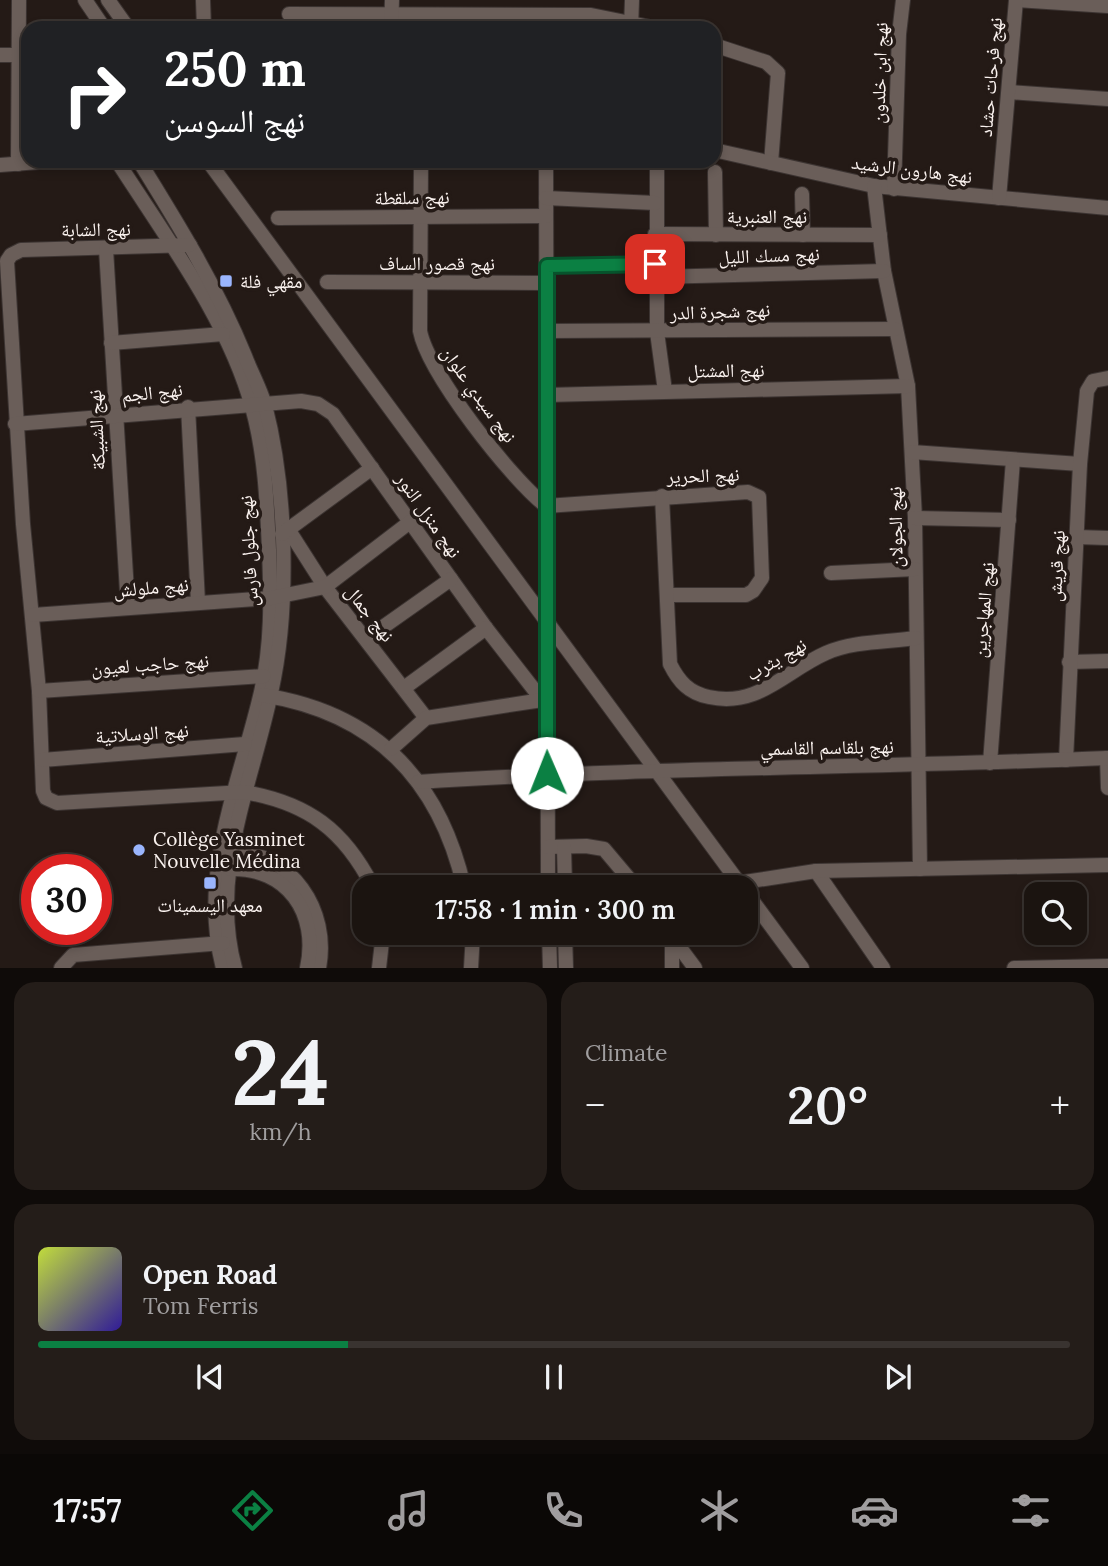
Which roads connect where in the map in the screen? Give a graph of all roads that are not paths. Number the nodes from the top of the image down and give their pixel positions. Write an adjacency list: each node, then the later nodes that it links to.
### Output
1 (19, 0): 20 (street)
2 (85, 0): 12 (street)
3 (108, 0): 13 (street)
4 (121, 0): 14 (street)
5 (204, 0): 15 (street)
6 (632, 0): 17 (street)
7 (903, 0): 36 (street, نهج ابن خلدون)
8 (1016, 0): 9 (street); 21 (street, نهج فرحات حشاد)
9 (1108, 6)
10 (289, 14): 11 (street)
11 (392, 14): 16 (street)
12 (99, 21)
13 (123, 21)
14 (124, 21)
15 (204, 21)
16 (615, 21)
17 (631, 21)
18 (721, 47): 24 (street)
19 (0, 55): 20 (street)
20 (19, 55): 25 (street)
21 (1009, 92): 22 (street); 39 (street, نهج فرحات حشاد)
22 (1108, 99)
23 (721, 152): 24 (street, نهج هارون الرشيد)
24 (771, 163): 35 (street, نهج هارون الرشيد)
25 (18, 164): 26 (street); 27 (street)
26 (21, 164)
27 (0, 165)
28 (122, 168): 50 (street, نهج جلول فارس)
29 (143, 168): 49 (street, نهج جلول فارس)
30 (213, 168): 92 (street)
31 (421, 168): 43 (street, نهج سيدي علوان)
32 (546, 168): 38 (street)
33 (657, 168): 40 (street)
34 (715, 172): 46 (street)
35 (874, 186): 36 (street, نهج هارون الرشيد); 48 (street, نهج الجولان)
36 (894, 189): 39 (street, نهج هارون الرشيد)
37 (802, 194): 47 (street)
38 (546, 198): 40 (street); 42 (street)
39 (999, 198): 41 (street, نهج هارون الرشيد)
40 (655, 203): 45 (street)
41 (1108, 208)
42 (546, 215): 43 (street, نهج سلقطة); 52 (street)
43 (419, 216): 44 (street, نهج سلقطة); 55 (street, نهج سيدي علوان)
44 (278, 218)
45 (655, 234): 46 (street, نهج العنبرية); 53 (street)
46 (716, 235): 47 (street, نهج العنبرية)
47 (803, 235): 48 (street, نهج العنبرية)
48 (880, 235): 54 (street, نهج الجولان)
49 (190, 245): 50 (street, نهج الشابة); 67 (street, نهج جلول فارس)
50 (172, 246): 51 (street, نهج الشابة); 61 (street, نهج جلول فارس)
51 (106, 249): 62 (street, نهج الشبيكة); 70 (street, نهج الشابة)
52 (547, 266): 53 (street, نهج مسك الليل); 57 (street)
53 (655, 270): 54 (street, نهج مسك الليل); 60 (street)
54 (884, 271): 58 (street, نهج الجولان)
55 (419, 280): 56 (street, نهج قصور الساف); 57 (street, نهج قصور الساف); 76 (street, نهج سيدي علوان)
56 (327, 282)
57 (547, 283): 59 (street)
58 (895, 329): 60 (street, نهج شجرة الدر); 64 (street, نهج الجولان)
59 (546, 331): 60 (street, نهج شجرة الدر); 66 (street)
60 (657, 332): 65 (street)
61 (223, 334): 62 (street); 67 (street, نهج جلول فارس)
62 (111, 343): 69 (street, نهج الشبيكة)
63 (1103, 378): 73 (street, نهج قريش)
64 (908, 386): 65 (street, نهج المشتل); 71 (street, نهج الجولان)
65 (665, 391): 66 (street, نهج المشتل)
66 (546, 395): 76 (street)
67 (258, 404): 68 (street, نهج الجم); 74 (street, نهج منزل النور); 80 (street, نهج جلول فارس); 88 (street, نهج جلول فارس)
68 (187, 407): 69 (street, نهج الجم); 89 (street)
69 (114, 415): 70 (street, نهج الجم); 90 (street, نهج الشبيكة)
70 (15, 424): 91 (street)
71 (912, 452): 72 (street); 77 (street, نهج الجولان)
72 (1013, 460): 73 (street); 78 (street, نهج المهاجرين)
73 (1080, 464): 81 (street, نهج قريش)
74 (372, 468): 79 (street, نهج منزل النور); 80 (street)
75 (662, 496): 76 (street, نهج الحرير); 87 (street, نهج يثرب); 87 (street, نهج الحرير)
76 (546, 506): 92 (street)
77 (915, 518): 78 (street); 83 (street, نهج الجولان)
78 (1009, 520): 109 (street, نهج المهاجرين)
79 (410, 522): 85 (street, نهج منزل النور); 86 (street)
80 (285, 531): 86 (street, نهج جمال); 88 (street, نهج جلول فارس)
81 (1077, 537): 82 (street); 97 (street, نهج قريش)
82 (1108, 538)
83 (915, 569): 84 (street); 94 (street, نهج الجولان)
84 (831, 573)
85 (451, 579): 93 (street, نهج منزل النور); 95 (street)
86 (325, 587): 88 (street, نهج ملولش); 95 (street, نهج جمال)
87 (667, 595): 94 (street, نهج يثرب)
88 (278, 596): 89 (street, نهج ملولش); 98 (street, نهج جلول فارس); 101 (street, نهج جلول فارس)
89 (198, 602): 90 (street, نهج ملولش)
90 (128, 608): 91 (street, نهج ملولش)
91 (33, 615): 100 (street)
92 (547, 619): 102 (street); 111 (street)
93 (486, 628): 99 (street); 102 (street, نهج منزل النور)
94 (916, 638): 110 (street, نهج الجولان)
95 (366, 639): 99 (street, نهج جمال)
96 (1108, 661): 97 (street)
97 (1069, 662): 108 (street, نهج قريش)
98 (264, 676): 100 (street, نهج حاجب لعيون); 101 (street, نهج جلول فارس)
99 (404, 688): 103 (street, نهج جمال)
100 (39, 691): 107 (street)
101 (265, 696): 104 (street, نهج جلول فارس); 105 (street); 115 (street, نهج جلول فارس)
102 (544, 702): 103 (street); 112 (street)
103 (426, 718): 105 (street)
104 (245, 744): 107 (street, نهج الوسلاتية); 115 (street, نهج جلول فارس)
105 (391, 749): 113 (street)
106 (1107, 758): 108 (street, نهج بلقاسم القاسمي); 114 (street)
107 (42, 760): 115 (street)
108 (1066, 760): 109 (street, نهج بلقاسم القاسمي)
109 (990, 763): 110 (street, نهج بلقاسم القاسمي)
110 (918, 764): 111 (street, نهج بلقاسم القاسمي); 121 (street, نهج الجولان)
111 (653, 769): 112 (street, نهج بلقاسم القاسمي); 128 (street)
112 (547, 773): 113 (street, نهج بلقاسم القاسمي); 116 (street)
113 (418, 782): 124 (street)
114 (1108, 788)
115 (238, 793): 118 (street, نهج جلول فارس); 123 (street); 131 (street, نهج جلول فارس)
116 (548, 847): 117 (street); 125 (street)
117 (564, 847): 126 (street); 127 (street)
118 (231, 851): 120 (street, نهج جلول فارس); 143 (street)
119 (1108, 865): 121 (street)
120 (230, 869): 131 (street, نهج جلول فارس); 142 (street)
121 (920, 869): 122 (street)
122 (816, 871): 129 (street); 151 (street)
123 (367, 875)
124 (460, 875)
125 (548, 875)
126 (565, 875)
127 (626, 875)
128 (733, 875)
129 (758, 884)
130 (758, 909): 150 (street)
131 (222, 943): 138 (street); 140 (street, نهج جلول فارس); 141 (street, نهج جلول فارس)
132 (382, 945): 144 (street)
133 (472, 945): 145 (street)
134 (549, 945): 146 (street)
135 (565, 945): 147 (street)
136 (671, 945): 148 (street)
137 (678, 945): 149 (street)
138 (62, 965)
139 (1108, 965): 152 (street)
140 (223, 968)
141 (235, 968)
142 (307, 968)
143 (319, 968)
144 (379, 968)
145 (471, 968)
146 (550, 968)
147 (566, 968)
148 (672, 968)
149 (695, 968)
150 (802, 968)
151 (883, 968)
152 (1014, 968)

